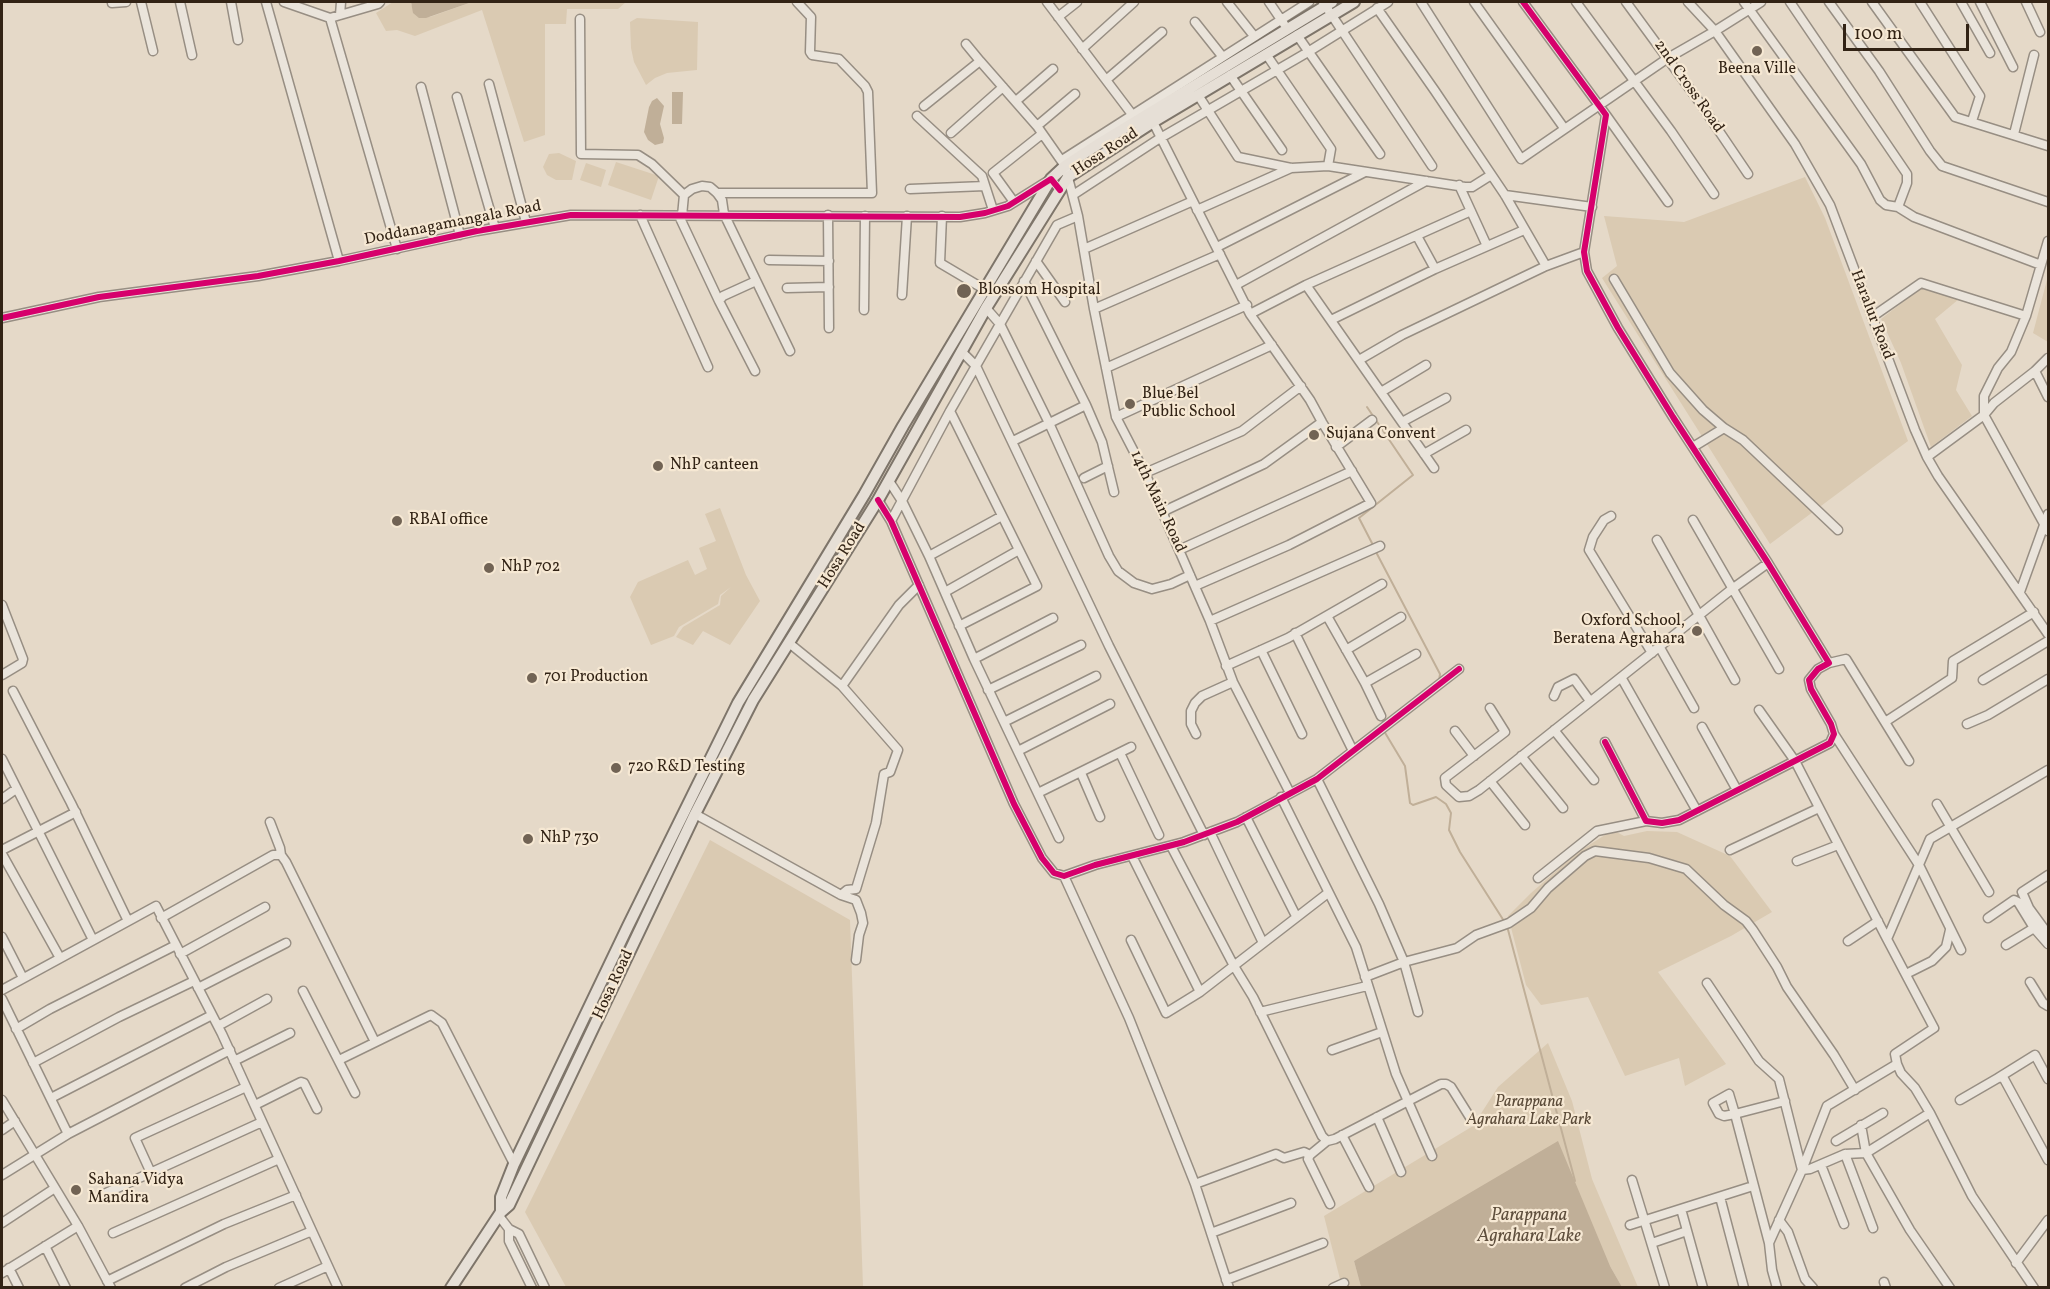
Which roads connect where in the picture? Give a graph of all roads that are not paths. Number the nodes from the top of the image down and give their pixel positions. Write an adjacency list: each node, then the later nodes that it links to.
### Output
1 (126, 2): 31 (street)
2 (141, 2): 51 (street)
3 (180, 2): 56 (street)
4 (231, 2): 48 (street)
5 (266, 2): 137 (street)
6 (341, 2): 36 (street)
7 (380, 2): 36 (street)
8 (797, 2): 103 (street)
9 (1047, 2): 37 (street)
10 (1077, 2): 37 (street)
11 (1134, 2): 50 (street)
12 (1227, 2): 47 (street)
13 (1269, 2): 41 (street)
14 (1309, 2): 41 (street)
15 (1354, 2): 34 (main road, Hosa Road)
16 (1388, 2): 35 (street)
17 (1421, 2): 82 (street)
18 (1474, 2): 82 (street)
19 (1523, 2): 74 (street)
20 (1576, 2): 65 (street)
21 (1626, 2): 58 (street, 2nd Cross Road)
22 (1688, 2): 43 (street, Haralur Road)
23 (1761, 2): 33 (street)
24 (1790, 2): 113 (street)
25 (1829, 2): 111 (street)
26 (1872, 2): 80 (street)
27 (1920, 2): 80 (street)
28 (1961, 2): 53 (street)
29 (1980, 2): 60 (street)
30 (2026, 2): 45 (street)
31 (112, 3)
32 (290, 3): 38 (street)
33 (1746, 5): 43 (street); 113 (street)
34 (1328, 6): 41 (main road, Hosa Road); 42 (street); 46 (main road, Hosa Road)
35 (1377, 8): 42 (street); 96 (street)
36 (340, 15): 38 (street)
37 (1058, 17): 50 (street)
38 (330, 18): 132 (street)
39 (580, 19): 105 (street)
40 (1195, 22): 57 (street)
41 (1284, 25): 47 (street); 79 (main road, Hosa Road)
42 (1342, 30): 52 (street); 91 (street)
43 (1716, 31): 58 (street); 159 (street, Haralur Road)
44 (1162, 32): 64 (street)
45 (2040, 32)
46 (1297, 35): 52 (street); 54 (main road, Hosa Road)
47 (1254, 36): 57 (street)
48 (238, 40)
49 (966, 44): 59 (street)
50 (1082, 49): 64 (street)
51 (153, 51)
52 (1308, 52): 62 (street); 89 (street)
53 (1990, 53)
54 (1266, 54): 62 (street); 63 (main road, Hosa Road)
55 (2034, 55): 85 (street)
56 (192, 56)
57 (1222, 56): 79 (street)
58 (1668, 58): 65 (street); 95 (street, 2nd Cross Road)
59 (980, 61): 68 (street); 75 (street)
60 (2013, 67)
61 (1053, 69): 73 (street)
62 (1276, 70): 69 (street); 90 (street)
63 (1230, 75): 69 (street); 71 (main road, Hosa Road)
64 (1106, 80): 79 (street)
65 (1634, 81): 74 (street); 104 (street)
66 (489, 84): 125 (street)
67 (421, 87): 128 (street)
68 (1003, 87): 73 (street); 84 (street)
69 (1241, 91): 76 (street); 88 (street)
70 (1075, 94): 83 (street)
71 (1198, 95): 76 (street); 81 (main road, Hosa Road)
72 (457, 97): 126 (street)
73 (1016, 101): 83 (street)
74 (1599, 104): 77 (street); 82 (street)
75 (924, 105)
76 (1208, 111): 86 (street); 93 (street)
77 (1606, 115): 110 (street); 112 (street)
78 (917, 116): 100 (street)
79 (1133, 117): 92 (main road, Hosa Road)
80 (1972, 121): 85 (street)
81 (1153, 122): 86 (street); 92 (main road, Hosa Road)
82 (1564, 128)
83 (1039, 130): 92 (street); 109 (street)
84 (951, 133)
85 (2014, 134): 87 (street)
86 (1161, 138): 106 (street); 108 (street)
87 (2049, 146)
88 (1282, 150)
89 (1380, 154)
90 (1328, 166): 93 (street); 94 (street)
91 (1432, 166)
92 (1065, 168): 97 (main road, Hosa Road); 102 (main road, Hosa Road); 106 (street, 14th Main Road)
93 (1291, 168): 115 (street)
94 (1365, 171): 98 (street); 134 (street)
95 (1748, 174)
96 (1491, 175): 99 (street); 107 (street)
97 (1051, 178): 102 (street); 109 (street, Doddanagamangala Road); 150 (main road, Hosa Road)
98 (1426, 181): 99 (street); 146 (street)
99 (1459, 185): 116 (street)
100 (985, 186): 101 (street); 114 (street)
101 (910, 189)
102 (1060, 190): 154 (main road, Hosa Road)
103 (717, 194): 105 (street); 117 (street)
104 (1714, 194)
105 (684, 195): 120 (street)
106 (1072, 195): 124 (street, 14th Main Road)
107 (1505, 195): 112 (street); 127 (street)
108 (1193, 201): 115 (street); 133 (street)
109 (1014, 202): 114 (street, Doddanagamangala Road)
110 (1668, 202)
111 (2049, 202)
112 (1592, 207): 135 (street)
113 (1898, 207): 140 (street)
114 (993, 210): 123 (street, Doddanagamangala Road)
115 (1197, 210): 134 (street)
116 (1471, 211): 129 (street); 130 (street)
117 (724, 214): 119 (street, Doddanagamangala Road); 120 (street, Doddanagamangala Road); 144 (street)
118 (640, 215): 120 (street, Doddanagamangala Road); 125 (street, Doddanagamangala Road); 171 (street)
119 (828, 215): 121 (street, Doddanagamangala Road); 138 (street)
120 (680, 216): 152 (street)
121 (865, 216): 122 (street, Doddanagamangala Road); 157 (street)
122 (907, 216): 123 (street, Doddanagamangala Road); 151 (street)
123 (942, 216): 150 (street)
124 (1078, 216): 133 (street, 14th Main Road); 139 (street)
125 (526, 222): 126 (street, Doddanagamangala Road)
126 (495, 228): 128 (street, Doddanagamangala Road)
127 (1524, 230): 130 (street); 141 (street)
128 (460, 235): 132 (street, Doddanagamangala Road)
129 (1417, 236): 142 (street); 147 (street)
130 (1487, 246): 142 (street)
131 (2048, 246): 140 (street)
132 (397, 249): 137 (street, Doddanagamangala Road)
133 (1084, 249): 155 (street, 14th Main Road)
134 (1219, 250): 146 (street); 155 (street)
135 (1584, 252): 141 (street); 193 (street)
136 (769, 260): 138 (street)
137 (339, 261): 160 (street, Doddanagamangala Road)
138 (829, 261): 148 (street)
139 (1036, 261): 145 (street); 153 (street)
140 (2042, 265): 158 (street)
141 (1546, 266): 168 (street)
142 (1435, 268): 161 (street)
143 (1614, 279): 188 (street)
144 (756, 281): 152 (street); 165 (street)
145 (1024, 281): 162 (street); 179 (street)
146 (1236, 285): 156 (street)
147 (1306, 285): 156 (street); 161 (street)
148 (829, 287): 149 (street); 163 (street)
149 (787, 288)
150 (984, 289): 187 (main road, Hosa Road)
151 (902, 295)
152 (719, 301): 173 (street)
153 (1065, 302)
154 (986, 308): 162 (street); 166 (main road, Hosa Road)
155 (1094, 309): 172 (street, 14th Main Road)
156 (1249, 309): 164 (street); 172 (street)
157 (864, 310)
158 (2026, 316): 159 (street); 181 (street)
159 (1872, 317): 195 (street, Haralur Road)
160 (2, 318)
161 (1331, 320): 168 (street)
162 (1000, 324): 170 (street); 186 (street)
163 (829, 328)
164 (1272, 345): 175 (street); 182 (street)
165 (790, 351)
166 (961, 351): 170 (street); 189 (main road, Hosa Road)
167 (2049, 358): 174 (street)
168 (1359, 360): 176 (street)
169 (1426, 365): 176 (street)
170 (976, 366): 180 (street); 191 (street)
171 (708, 367)
172 (1106, 368): 182 (street, 14th Main Road)
173 (755, 371)
174 (2035, 372): 177 (street); 181 (street)
175 (1301, 386): 184 (street); 199 (street)
176 (1381, 392): 185 (street)
177 (2049, 397)
178 (1446, 398): 185 (street)
179 (1086, 405): 186 (street); 196 (street)
180 (950, 411): 204 (street); 207 (street)
181 (1984, 415): 195 (street); 211 (street)
182 (1116, 417): 199 (street, 14th Main Road)
183 (1372, 420): 192 (street)
184 (1322, 422): 192 (street); 205 (street)
185 (1402, 422): 194 (street)
186 (1049, 423): 191 (street); 219 (street)
187 (903, 426): 189 (main road); 408 (main road, Hosa Road)
188 (1724, 428): 193 (street); 212 (street)
189 (917, 430): 201 (main road, Hosa Road)
190 (1466, 430): 194 (street)
191 (1013, 441): 309 (street)
192 (1336, 447): 198 (street)
193 (1693, 447): 218 (street)
194 (1424, 454): 197 (street)
195 (1927, 457): 225 (street, Haralur Road)
196 (1108, 466): 200 (street); 202 (street)
197 (1434, 468)
198 (1352, 471): 216 (street); 222 (street)
199 (1145, 473): 205 (street, 14th Main Road)
200 (1084, 478)
201 (889, 481): 203 (main road, Hosa Road); 204 (street)
202 (1114, 492)
203 (878, 500): 210 (street); 237 (main road, Hosa Road)
204 (902, 501): 210 (street); 217 (street)
205 (1162, 512): 216 (street, 14th Main Road)
206 (2049, 514): 211 (street)
207 (1002, 516): 215 (street); 217 (street)
208 (1611, 516): 242 (street)
209 (1693, 520): 223 (street)
210 (891, 521): 221 (street)
211 (2047, 528): 225 (street)
212 (1839, 530)
213 (1657, 540): 228 (street)
214 (1380, 546): 232 (street)
215 (1019, 550): 224 (street); 233 (street)
216 (1179, 550): 219 (street, 14th Main Road)
217 (929, 556): 224 (street)
218 (1768, 563): 223 (street); 245 (street)
219 (1190, 575): 222 (street, 14th Main Road)
220 (1382, 584): 229 (street)
221 (919, 585): 257 (street); 321 (street)
222 (1195, 586): 232 (street, 14th Main Road)
223 (1732, 589): 228 (street); 248 (street)
224 (945, 592): 233 (street)
225 (2020, 592): 227 (street, Haralur Road)
226 (2, 605): 249 (street)
227 (2034, 612): 235 (street, Haralur Road); 268 (street)
228 (1700, 615): 239 (street); 253 (street)
229 (1327, 616): 234 (street); 241 (street)
230 (1401, 617): 241 (street)
231 (1053, 618): 244 (street)
232 (1210, 621): 246 (street, 14th Main Road)
233 (959, 626): 244 (street)
234 (1295, 633): 240 (street); 279 (street)
235 (2049, 634)
236 (2049, 641): 254 (street)
237 (789, 643): 257 (street); 301 (main road, Hosa Road)
238 (1081, 645): 258 (street)
239 (1659, 646): 242 (street); 264 (street)
240 (1261, 650): 246 (street); 274 (street)
241 (1346, 650): 256 (street)
242 (1652, 652): 251 (street)
243 (1416, 654): 256 (street)
244 (974, 659): 258 (street)
245 (1829, 663): 268 (street); 275 (street)
246 (1226, 666): 255 (street, 14th Main Road)
247 (1459, 669): 279 (street)
248 (1779, 669)
249 (2, 675)
250 (1096, 676): 267 (street)
251 (1621, 677): 261 (street); 299 (street)
252 (2049, 679): 269 (street)
253 (1736, 680)
254 (1983, 680)
255 (1233, 682): 273 (street); 294 (street, 14th Main Road)
256 (1365, 683): 266 (street)
257 (842, 686): 325 (street)
258 (988, 690): 267 (street)
259 (13, 691): 300 (street)
260 (1554, 696): 261 (street)
261 (1590, 701): 272 (street)
262 (1110, 704): 278 (street)
263 (1490, 708): 281 (street)
264 (1694, 708)
265 (1759, 710): 284 (street)
266 (1381, 716)
267 (1004, 722): 278 (street)
268 (1885, 722): 285 (street)
269 (1967, 724)
270 (1702, 727): 292 (street)
271 (1455, 730): 281 (street)
272 (1554, 730): 282 (street); 289 (street)
273 (1196, 734)
274 (1302, 734)
275 (1834, 734): 284 (street); 319 (street)
276 (1605, 742): 304 (street)
277 (1131, 747): 280 (street)
278 (1018, 751): 293 (street)
279 (1353, 751): 288 (street)
280 (1120, 753): 287 (street); 310 (street)
281 (1473, 756): 290 (street)
282 (1521, 756): 290 (street); 297 (street)
283 (2, 759): 291 (street)
284 (1795, 761): 292 (street); 298 (street)
285 (1909, 761)
286 (2049, 770): 307 (street)
287 (1081, 773): 293 (street); 302 (street)
288 (1317, 779): 294 (street); 349 (street)
289 (1594, 780)
290 (1490, 781): 306 (street)
291 (16, 789): 295 (street); 308 (street)
292 (1737, 790): 299 (street)
293 (1038, 793): 311 (street)
294 (1286, 795): 303 (street); 324 (street, 14th Main Road)
295 (2, 799)
296 (1936, 804): 307 (street)
297 (1563, 808)
298 (1819, 808): 312 (street); 314 (street)
299 (1697, 811): 304 (street)
300 (76, 812): 308 (street); 330 (street)
301 (695, 814): 325 (street); 425 (main road, Hosa Road)
302 (1100, 817)
303 (1246, 817): 309 (street); 327 (street)
304 (1646, 821): 322 (street)
305 (270, 822): 316 (street)
306 (1525, 825)
307 (1952, 828): 319 (street); 323 (street)
308 (38, 832): 315 (street); 336 (street)
309 (1207, 833): 313 (street); 340 (street)
310 (1159, 835)
311 (1059, 838)
312 (1838, 845): 318 (street); 331 (street)
313 (1171, 846): 317 (street); 350 (street)
314 (1730, 850)
315 (2, 852): 347 (street)
316 (281, 855): 328 (street); 370 (street)
317 (1132, 855): 321 (street); 359 (street)
318 (1797, 861)
319 (1919, 865): 333 (street); 335 (street)
320 (2049, 875): 334 (street)
321 (1064, 876): 415 (street)
322 (1538, 878)
323 (1989, 892)
324 (1328, 893): 327 (street); 353 (street, 14th Main Road)
325 (841, 895): 348 (street)
326 (265, 907): 346 (street)
327 (1296, 916): 340 (street)
328 (162, 918): 330 (street); 343 (street)
329 (1988, 918): 332 (street)
330 (128, 921): 336 (street)
331 (1878, 921): 335 (street); 339 (street)
332 (2034, 928): 342 (street); 344 (street)
333 (1950, 929): 345 (street); 351 (street)
334 (2049, 934)
335 (1887, 939): 351 (street)
336 (93, 940): 347 (street)
337 (1131, 940): 359 (street)
338 (2, 941): 352 (street)
339 (1848, 941)
340 (1263, 942): 350 (street)
341 (286, 943): 356 (street)
342 (2049, 944)
343 (176, 945): 346 (street); 367 (street)
344 (2006, 945)
345 (1961, 950)
346 (180, 954): 356 (street)
347 (60, 958): 352 (street)
348 (856, 960)
349 (1404, 962): 353 (street); 364 (street); 380 (street)
350 (1234, 966): 359 (street); 363 (street)
351 (1906, 974): 376 (street)
352 (23, 978): 357 (street)
353 (1366, 982): 363 (street); 368 (street, 14th Main Road)
354 (2030, 982): 362 (street)
355 (1707, 983): 386 (street)
356 (196, 985): 365 (street); 375 (street)
357 (2, 990)
358 (303, 991): 373 (street)
359 (1200, 992)
360 (2, 999): 367 (street)
361 (267, 999): 366 (street)
362 (2049, 1006)
363 (1260, 1012): 399 (street)
364 (1418, 1012)
365 (212, 1015): 366 (street); 382 (street)
366 (218, 1026): 371 (street)
367 (16, 1029): 375 (street)
368 (1382, 1032): 372 (street); 384 (street, 14th Main Road)
369 (290, 1033): 374 (street)
370 (375, 1042): 373 (street); 408 (street)
371 (230, 1050): 374 (street); 397 (street)
372 (1332, 1050)
373 (339, 1060): 381 (street)
374 (234, 1061): 379 (street)
375 (33, 1063): 382 (street)
376 (1897, 1064): 380 (street); 390 (street)
377 (1998, 1078): 378 (street); 385 (street); 407 (street)
378 (2049, 1079)
379 (246, 1087): 387 (street); 412 (street)
380 (1855, 1089): 410 (street)
381 (355, 1093)
382 (51, 1098): 397 (street)
383 (2, 1100): 393 (street)
384 (1408, 1100): 391 (street); 392 (street); 405 (street, 14th Main Road)
385 (1960, 1100)
386 (1785, 1101): 410 (street); 417 (street)
387 (255, 1105): 388 (street); 394 (street)
388 (317, 1109)
389 (1883, 1113): 395 (street)
390 (1930, 1113): 401 (street); 443 (street)
391 (1377, 1117): 398 (street); 411 (street)
392 (1472, 1119)
393 (15, 1121): 396 (street); 402 (street)
394 (262, 1122): 406 (street); 412 (street)
395 (1861, 1125): 400 (street); 401 (street)
396 (2, 1130)
397 (68, 1134): 402 (street)
398 (1342, 1135): 399 (street); 416 (street)
399 (1327, 1141): 404 (street)
400 (1836, 1141)
401 (1866, 1153): 403 (street); 463 (street)
402 (35, 1154): 413 (street); 418 (street)
403 (1845, 1154): 409 (street); 433 (street)
404 (1310, 1155): 415 (street); 423 (street)
405 (1432, 1156)
406 (279, 1159): 420 (street); 437 (street)
407 (2049, 1160)
408 (514, 1164): 425 (main road, Hosa Road)
409 (1821, 1165): 410 (street); 430 (street)
410 (1802, 1170): 427 (street)
411 (1401, 1172)
412 (151, 1173): 419 (street)
413 (2, 1175)
414 (1632, 1180): 426 (street)
415 (1195, 1184): 438 (street)
416 (1369, 1186)
417 (1753, 1186): 421 (street); 441 (street)
418 (56, 1188): 429 (street); 432 (street)
419 (104, 1194)
420 (296, 1195): 435 (street); 447 (street)
421 (1720, 1197): 424 (street); 460 (street)
422 (1291, 1203): 438 (street)
423 (1330, 1204)
424 (1681, 1209): 426 (street); 436 (street)
425 (500, 1214): 434 (street); 454 (main road, Hosa Road)
426 (1645, 1220): 431 (street); 440 (street)
427 (1779, 1220): 441 (street); 462 (street)
428 (2049, 1220): 443 (street)
429 (2, 1223)
430 (1844, 1224)
431 (1630, 1225)
432 (78, 1226): 442 (street); 447 (street)
433 (1873, 1228)
434 (509, 1229): 455 (street); 456 (street)
435 (312, 1231): 444 (street); 451 (street)
436 (1687, 1232): 440 (street); 459 (street)
437 (113, 1233)
438 (1211, 1233): 448 (street)
439 (1323, 1243): 448 (street)
440 (1652, 1243): 458 (street)
441 (1769, 1243): 461 (street)
442 (45, 1246): 445 (street); 450 (street)
443 (2016, 1263): 464 (street)
444 (328, 1266): 452 (street); 453 (street)
445 (5, 1270): 449 (street)
446 (1344, 1283): 457 (street)
447 (109, 1284)
448 (1228, 1284)
449 (19, 1287)
450 (66, 1287)
451 (185, 1287)
452 (279, 1287)
453 (338, 1287)
454 (451, 1287)
455 (532, 1287)
456 (545, 1287)
457 (1333, 1287)
458 (1665, 1287)
459 (1702, 1287)
460 (1744, 1287)
461 (1777, 1287)
462 (1813, 1287)
463 (1950, 1287)
464 (2034, 1287)

